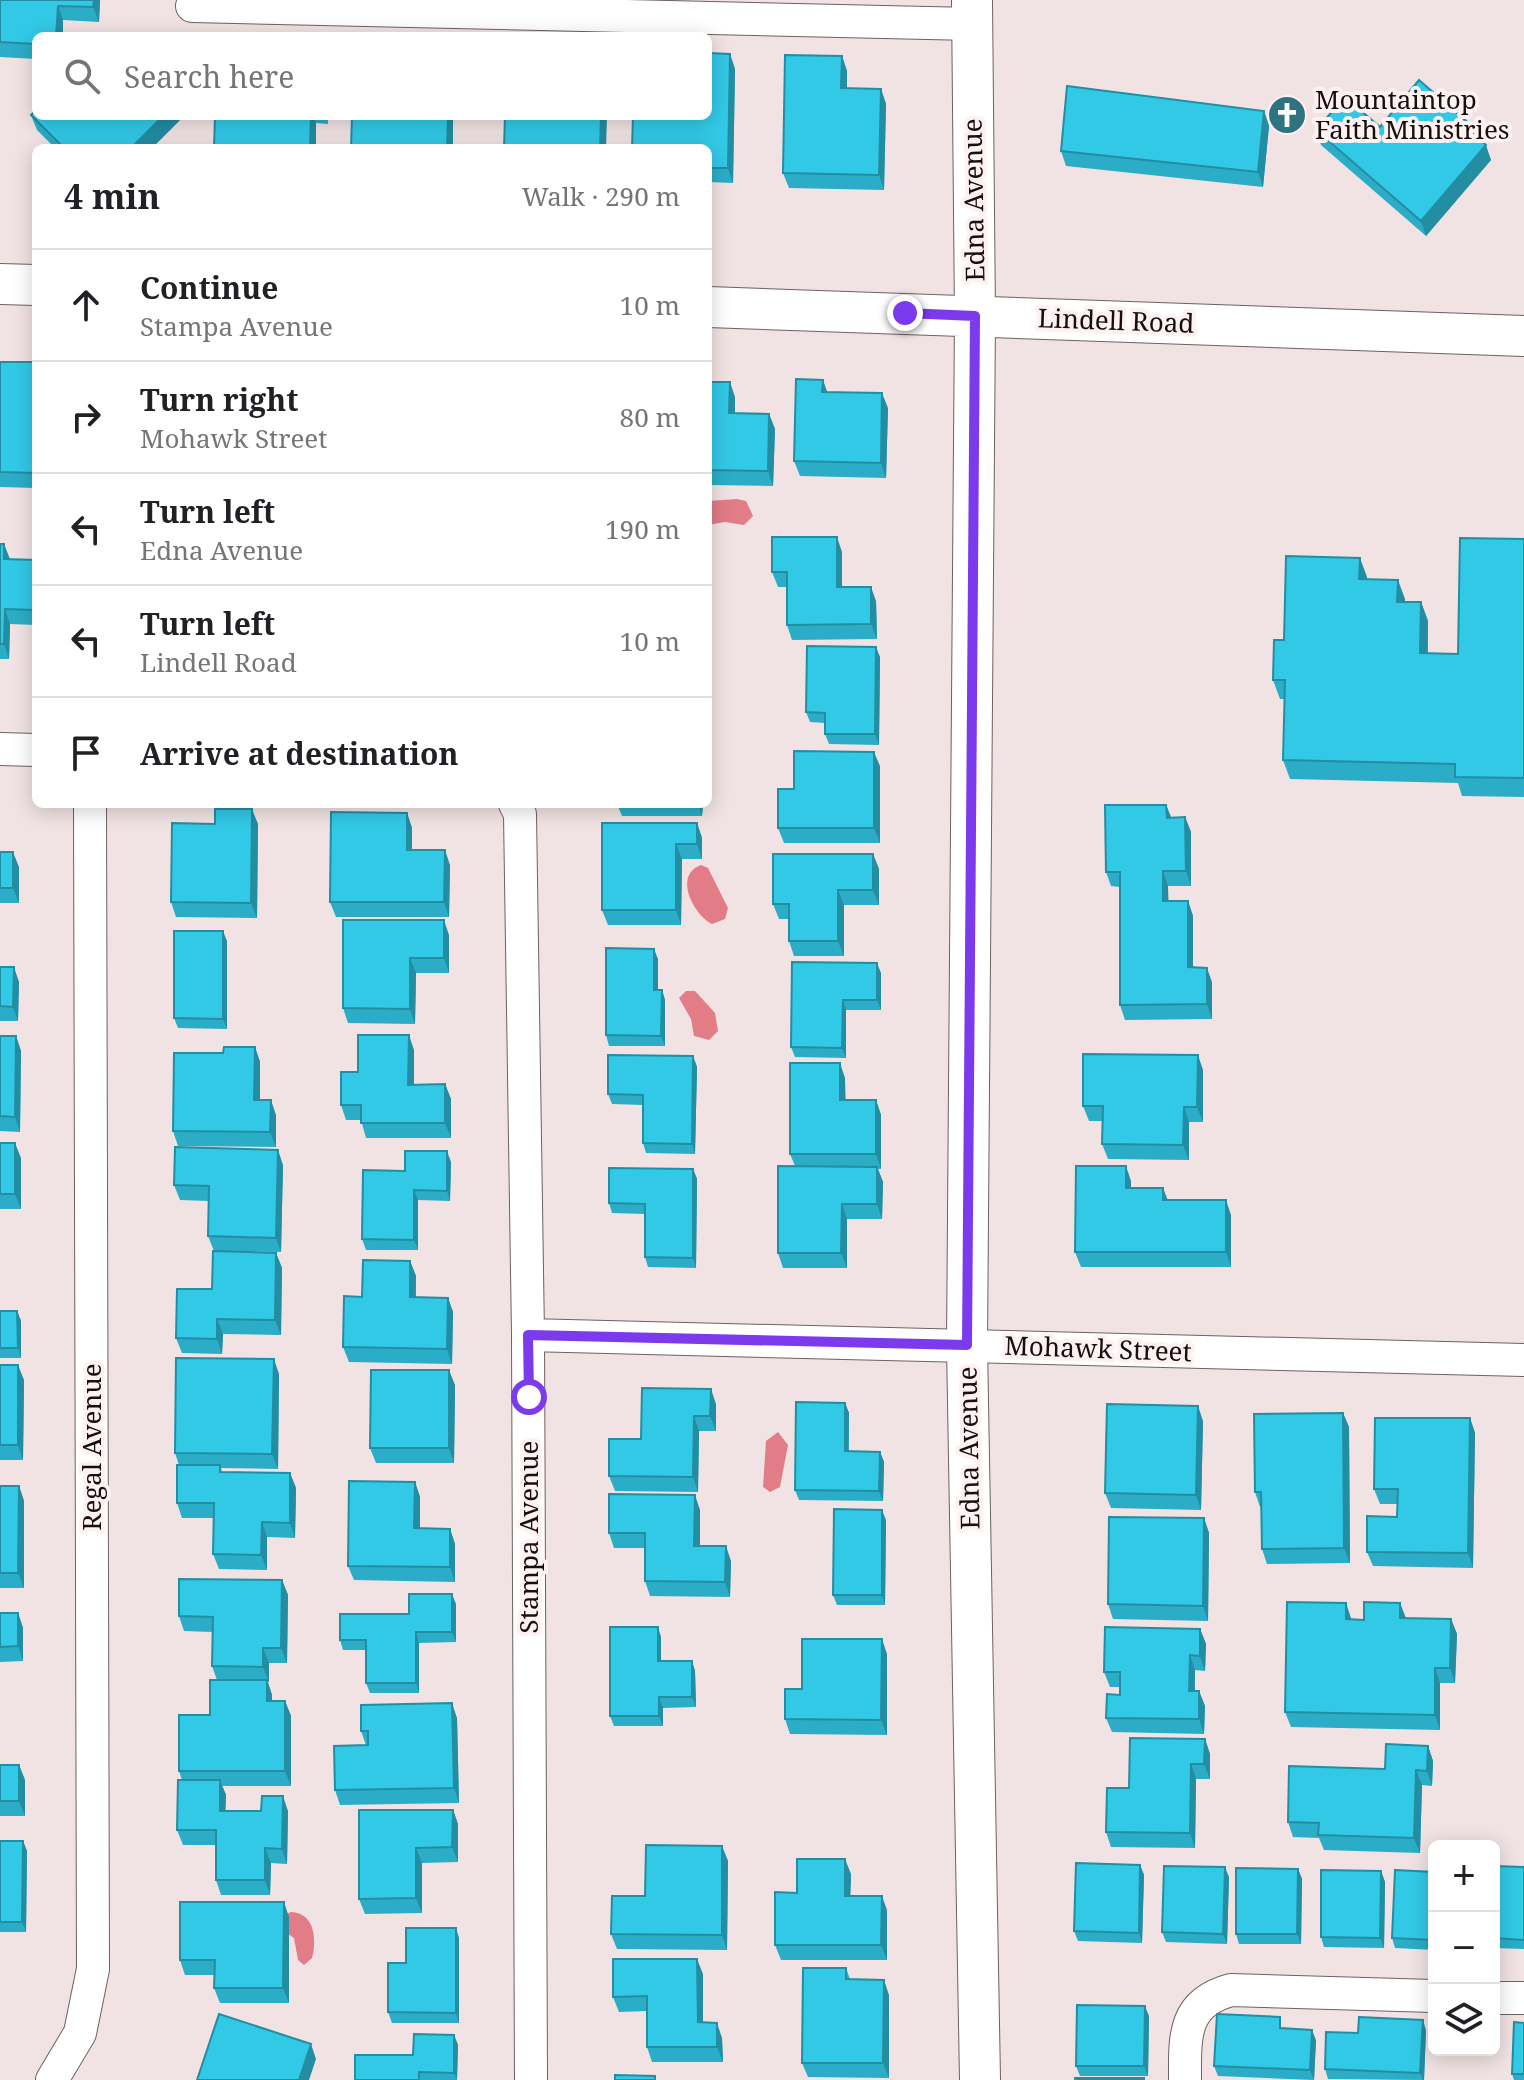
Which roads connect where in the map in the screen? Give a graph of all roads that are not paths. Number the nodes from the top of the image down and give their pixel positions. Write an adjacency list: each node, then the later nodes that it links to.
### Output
1 (192, 6): 2 (street)
2 (972, 12): 6 (street, Edna Avenue)
3 (0, 284): 4 (street)
4 (32, 285)
5 (712, 307): 6 (street, Lindell Road)
6 (975, 316): 7 (street, Lindell Road); 13 (street, Edna Avenue)
7 (1524, 336)
8 (0, 749): 9 (street)
9 (32, 750)
10 (90, 808): 18 (street, Regal Avenue)
11 (517, 808): 12 (street, Stampa Avenue)
12 (528, 1335): 13 (street, Mohawk Street); 19 (street, Stampa Avenue)
13 (967, 1345): 14 (street, Mohawk Street); 20 (street, Edna Avenue)
14 (1524, 1360)
15 (1428, 1996): 21 (street)
16 (1500, 1998): 17 (street)
17 (1524, 1998)
18 (52, 2080)
19 (531, 2080)
20 (980, 2080)
21 (1185, 2080)

